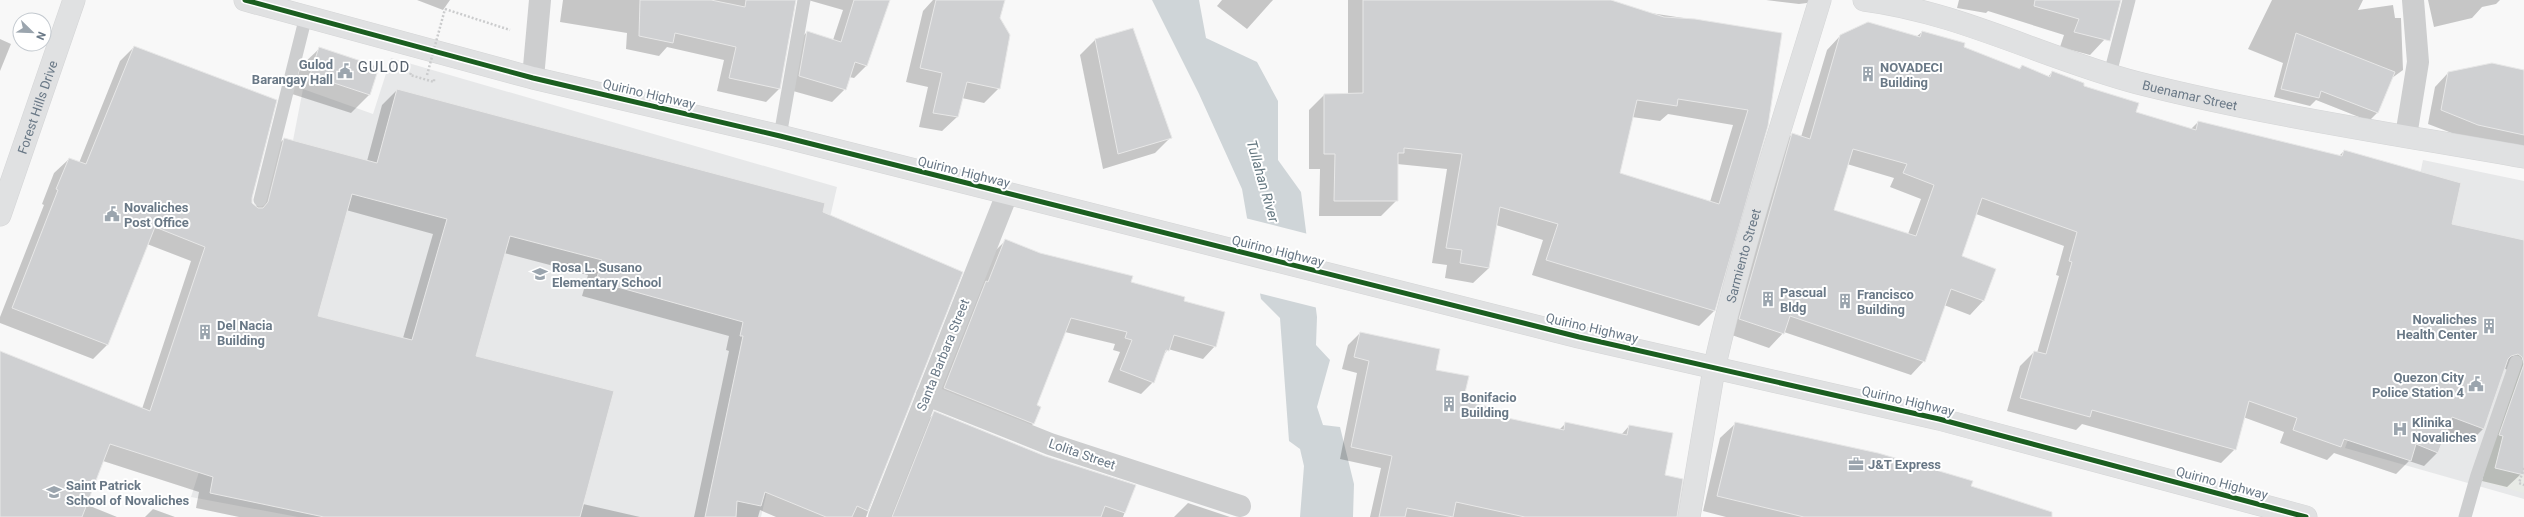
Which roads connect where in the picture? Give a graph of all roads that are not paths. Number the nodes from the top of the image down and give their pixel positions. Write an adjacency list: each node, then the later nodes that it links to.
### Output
1 (74, 0): 17 (main road, Forest Hills Drive)
2 (246, 0): 9 (main road, Quirino Highway)
3 (540, 0): 11 (street)
4 (804, 0): 12 (lane)
5 (1820, 0): 19 (main road, Sarmiento Street)
6 (1864, 0): 10 (main road, Buenamar Street)
7 (2130, 0): 10 (lane)
8 (2413, 0): 13 (street)
9 (306, 16): 11 (main road, Quirino Highway); 16 (lane)
10 (2110, 74): 13 (main road, Buenamar Street)
11 (533, 78): 12 (main road, Quirino Highway)
12 (780, 136): 15 (main road, Quirino Highway)
13 (2406, 136): 14 (main road, Buenamar Street)
14 (2524, 157)
15 (1007, 194): 19 (main road, Quirino Highway); 20 (street, Santa Barbara Street)
16 (260, 200)
17 (0, 215)
18 (2516, 362): 25 (lane)
19 (1714, 368): 23 (main road, Sarmiento Street); 24 (main road, Quirino Highway)
20 (927, 395): 21 (street, Lolita Street); 22 (street, Santa Barbara Street)
21 (1240, 506)
22 (879, 517)
23 (1689, 517)
24 (2306, 517)
25 (2465, 517)

